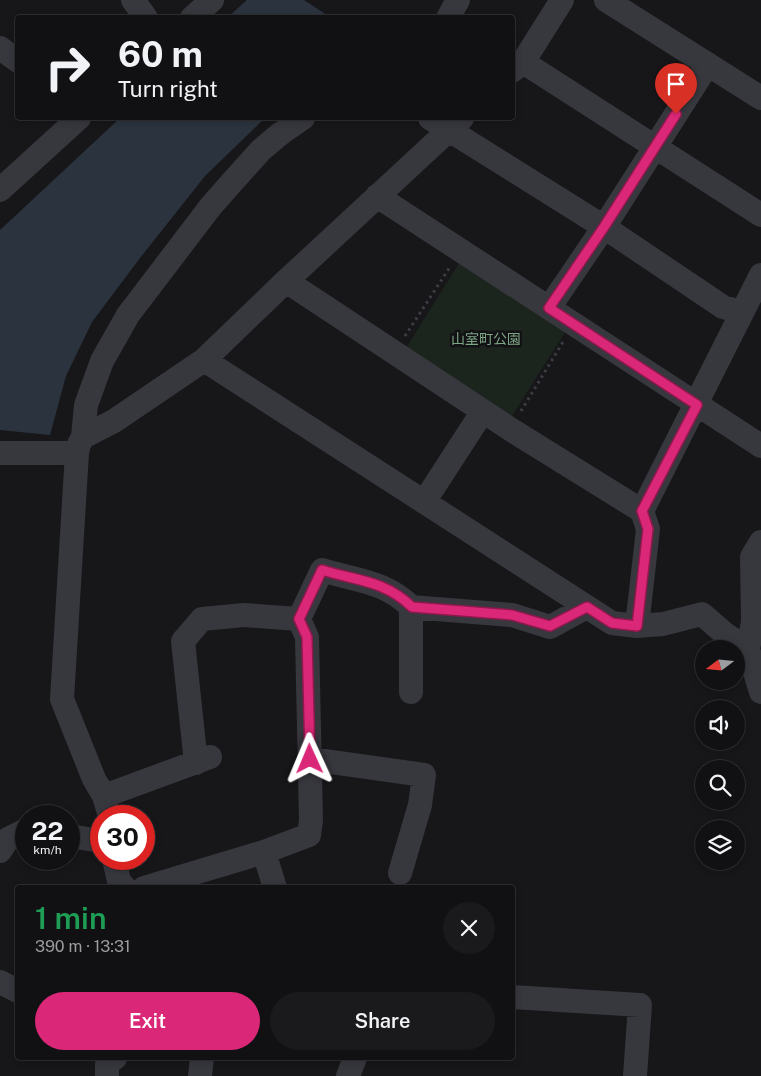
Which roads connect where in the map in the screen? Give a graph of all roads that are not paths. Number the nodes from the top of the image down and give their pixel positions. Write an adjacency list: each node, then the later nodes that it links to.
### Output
1 (133, 0): 6 (street)
2 (212, 0): 7 (street)
3 (458, 0): 8 (street)
4 (562, 0): 13 (street)
5 (606, 0): 12 (street)
6 (144, 15)
7 (195, 15)
8 (450, 15)
9 (0, 37): 10 (street)
10 (0, 49): 11 (street)
11 (15, 59)
12 (708, 64): 14 (street); 18 (street)
13 (518, 66): 18 (street)
14 (761, 98)
15 (74, 120): 19 (street)
16 (301, 120): 30 (street)
17 (447, 122): 20 (street); 22 (street)
18 (655, 148): 21 (street); 22 (street)
19 (0, 190)
20 (377, 196): 24 (street); 25 (street)
21 (761, 215)
22 (604, 227): 25 (street); 26 (street)
23 (761, 275): 26 (street)
24 (286, 282): 27 (street); 29 (street)
25 (549, 308): 28 (street)
26 (741, 312): 28 (street)
27 (204, 360): 30 (street); 33 (street)
28 (697, 405): 31 (street); 34 (street)
29 (484, 411): 33 (street); 34 (street)
30 (80, 445): 32 (street); 44 (street)
31 (761, 446)
32 (0, 453)
33 (424, 502): 37 (street)
34 (642, 511): 39 (street)
35 (761, 542): 40 (street)
36 (412, 607): 37 (street); 38 (street); 41 (street)
37 (587, 607): 39 (street)
38 (299, 619): 43 (street); 45 (street)
39 (637, 626): 40 (street)
40 (748, 649): 42 (street)
41 (411, 692)
42 (761, 692)
43 (310, 759): 48 (street); 50 (street)
44 (107, 805)
45 (109, 805)
46 (15, 836): 47 (street)
47 (0, 852)
48 (264, 852): 52 (street); 53 (street)
49 (116, 870): 51 (street)
50 (400, 873)
51 (122, 885)
52 (154, 885)
53 (274, 885)
54 (0, 982): 55 (street)
55 (15, 990)
56 (515, 997): 63 (street)
57 (112, 1060): 60 (street)
58 (202, 1060): 61 (street)
59 (354, 1060): 62 (street)
60 (107, 1076)
61 (200, 1076)
62 (348, 1076)
63 (635, 1076)

